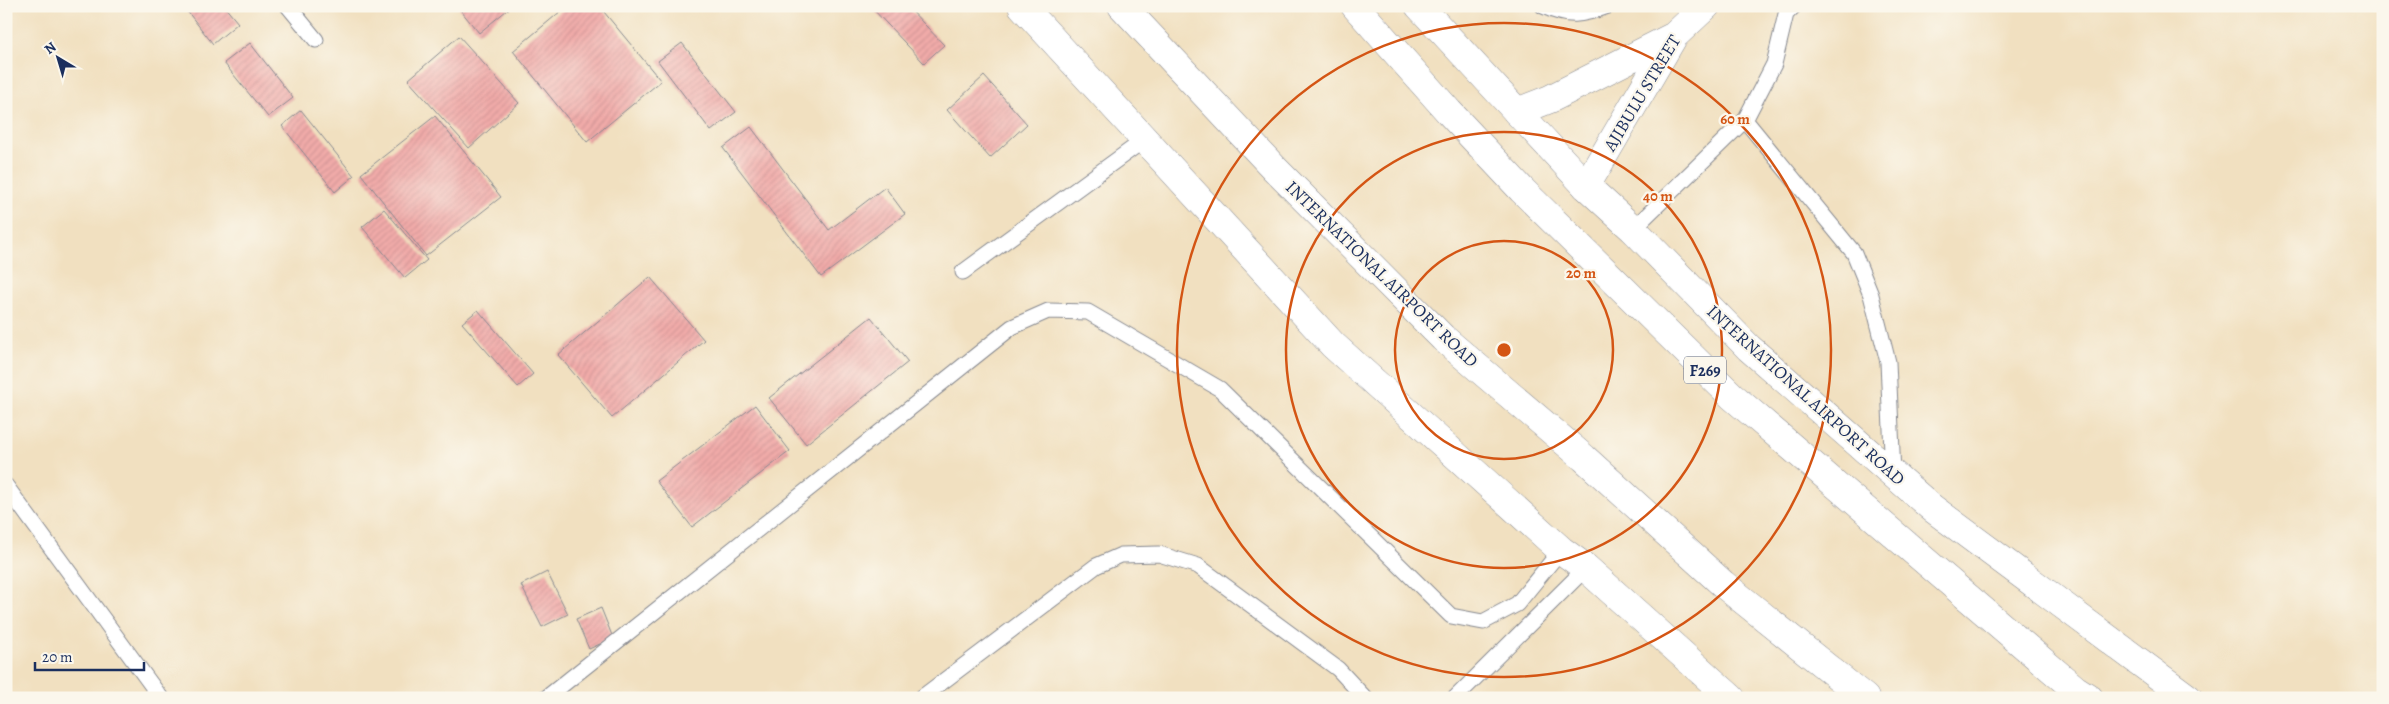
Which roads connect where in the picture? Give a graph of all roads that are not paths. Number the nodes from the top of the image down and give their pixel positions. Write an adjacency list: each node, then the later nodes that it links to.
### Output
1 (288, 6): 11 (lane)
2 (1022, 6): 14 (main road)
3 (1122, 6): 28 (main road, INTERNATIONAL AIRPORT ROAD)
4 (1354, 6): 29 (main road, F269)
5 (1419, 6): 12 (main road, INTERNATIONAL AIRPORT ROAD)
6 (1543, 6): 7 (lane)
7 (1608, 6)
8 (1706, 6): 10 (main road, AJIBULU STREET)
9 (1794, 6): 13 (lane)
10 (1674, 36): 12 (main road); 15 (main road, AJIBULU STREET)
11 (316, 40)
12 (1517, 112): 15 (main road, INTERNATIONAL AIRPORT ROAD)
13 (1745, 120): 16 (lane); 18 (lane)
14 (1144, 140): 17 (lane); 20 (main road)
15 (1586, 186): 16 (main road, INTERNATIONAL AIRPORT ROAD)
16 (1633, 229): 18 (main road, INTERNATIONAL AIRPORT ROAD)
17 (963, 272)
18 (1893, 474): 30 (main road, INTERNATIONAL AIRPORT ROAD)
19 (6, 486): 22 (lane)
20 (1561, 550): 21 (main road); 23 (lane)
21 (1586, 568): 26 (lane); 27 (main road)
22 (161, 698)
23 (546, 698)
24 (921, 698): 25 (lane)
25 (1365, 698)
26 (1455, 698)
27 (1731, 698)
28 (1865, 698)
29 (2089, 698)
30 (2188, 698)

